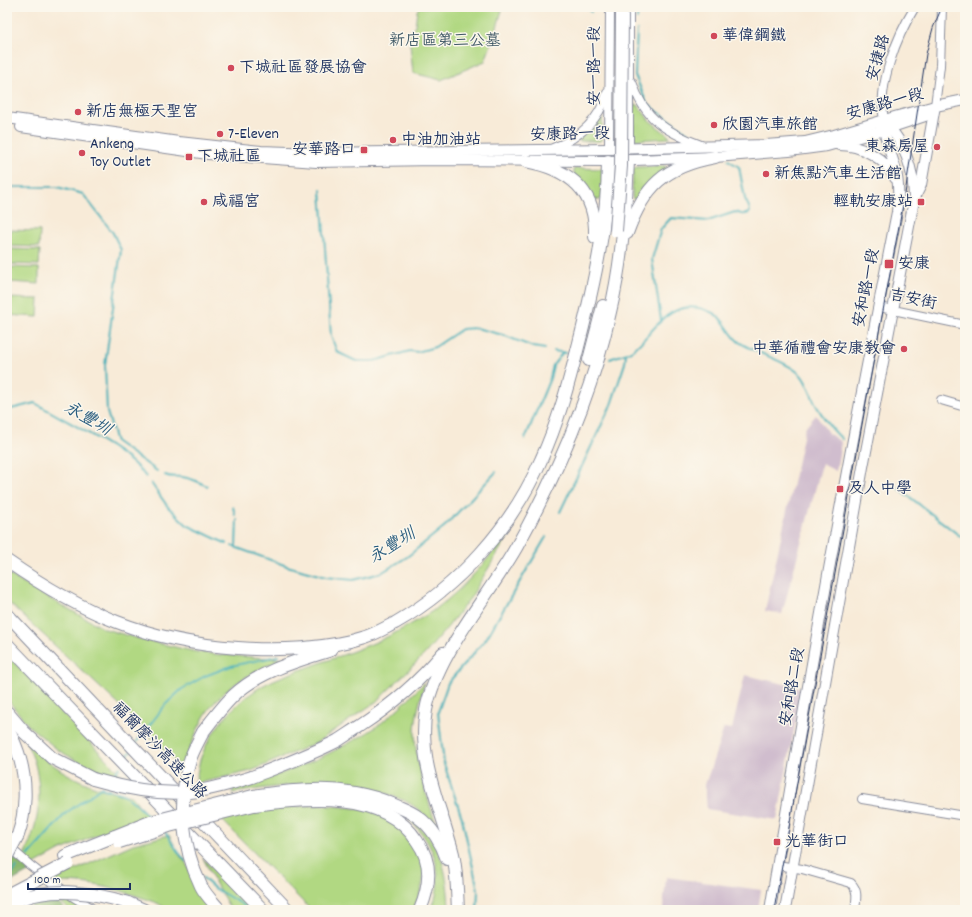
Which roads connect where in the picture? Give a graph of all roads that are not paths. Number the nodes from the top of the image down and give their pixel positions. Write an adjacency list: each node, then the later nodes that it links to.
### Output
1 (915, 7): 13 (street, 安捷路)
2 (942, 7): 10 (street)
3 (612, 9): 5 (street, 安一路一段); 25 (highway)
4 (627, 9): 6 (street); 25 (highway, bridge)
5 (610, 25): 6 (street); 8 (street, 安一路一段)
6 (629, 25): 7 (street)
7 (629, 75): 14 (street); 17 (street)
8 (609, 85): 16 (street, 安一路一段); 18 (street)
9 (965, 100): 10 (main road)
10 (935, 106): 13 (main road, 安康路一段); 24 (main road, 安和路一段)
11 (7, 118): 18 (main road, 安康路一段)
12 (7, 125): 20 (main road, 安康路一段)
13 (886, 125): 14 (main road, 安康路一段); 15 (main road, 安康路一段); 23 (main road, 安和路一段); 24 (main road, 安和路一段)
14 (703, 146): 17 (main road, 安康路一段)
15 (827, 146): 19 (main road, 安康路一段); 23 (main road)
16 (609, 149): 17 (main road, 安康路一段); 18 (main road, 安康路一段); 22 (main road)
17 (629, 149): 21 (main road)
18 (549, 150)
19 (715, 157): 21 (main road, 安康路一段); 26 (highway)
20 (526, 161): 22 (main road, 安康路一段); 27 (highway)
21 (628, 161): 22 (main road, 安康路一段); 26 (highway)
22 (608, 162): 27 (highway)
23 (898, 184): 28 (main road, 安和路一段)
24 (914, 200): 29 (main road, 安和路一段)
25 (612, 231): 33 (highway); 35 (highway)
26 (620, 255): 35 (highway)
27 (593, 283): 33 (highway)
28 (878, 307): 29 (street, 吉安街); 34 (main road, 安和路一段)
29 (893, 310): 30 (street, 吉安街); 36 (main road, 安和路一段)
30 (965, 326)
31 (941, 400): 32 (street)
32 (965, 407)
33 (541, 461): 40 (highway)
34 (848, 469): 42 (main road, 安和路二段)
35 (556, 470): 39 (highway)
36 (861, 476): 43 (main road, 安和路二段)
37 (7, 561): 40 (highway)
38 (7, 614): 52 (highway, 福爾摩沙高速公路)
39 (461, 633): 44 (highway, bridge); 56 (highway)
40 (366, 637): 59 (highway, bridge)
41 (7, 644): 62 (highway)
42 (808, 685): 43 (main road); 53 (main road, 安和路二段)
43 (824, 688): 54 (main road, 安和路二段)
44 (7, 712)
45 (7, 727): 50 (highway, bridge)
46 (862, 799): 48 (street)
47 (254, 801): 51 (highway, bridge); 56 (highway); 65 (highway)
48 (965, 816)
49 (7, 845): 60 (street)
50 (7, 856)
51 (67, 859): 55 (highway); 57 (highway, bridge)
52 (241, 859): 63 (highway, 福爾摩沙高速公路); 64 (highway)
53 (777, 865): 54 (street); 67 (main road, 安和路二段)
54 (792, 868): 68 (main road, 安和路二段); 69 (street)
55 (7, 887)
56 (457, 891): 66 (highway)
57 (7, 895)
58 (7, 906): 61 (highway, bridge)
59 (218, 909)
60 (95, 910)
61 (144, 910)
62 (263, 910)
63 (288, 910)
64 (299, 910)
65 (420, 910)
66 (458, 910)
67 (770, 910)
68 (785, 910)
69 (854, 910)

